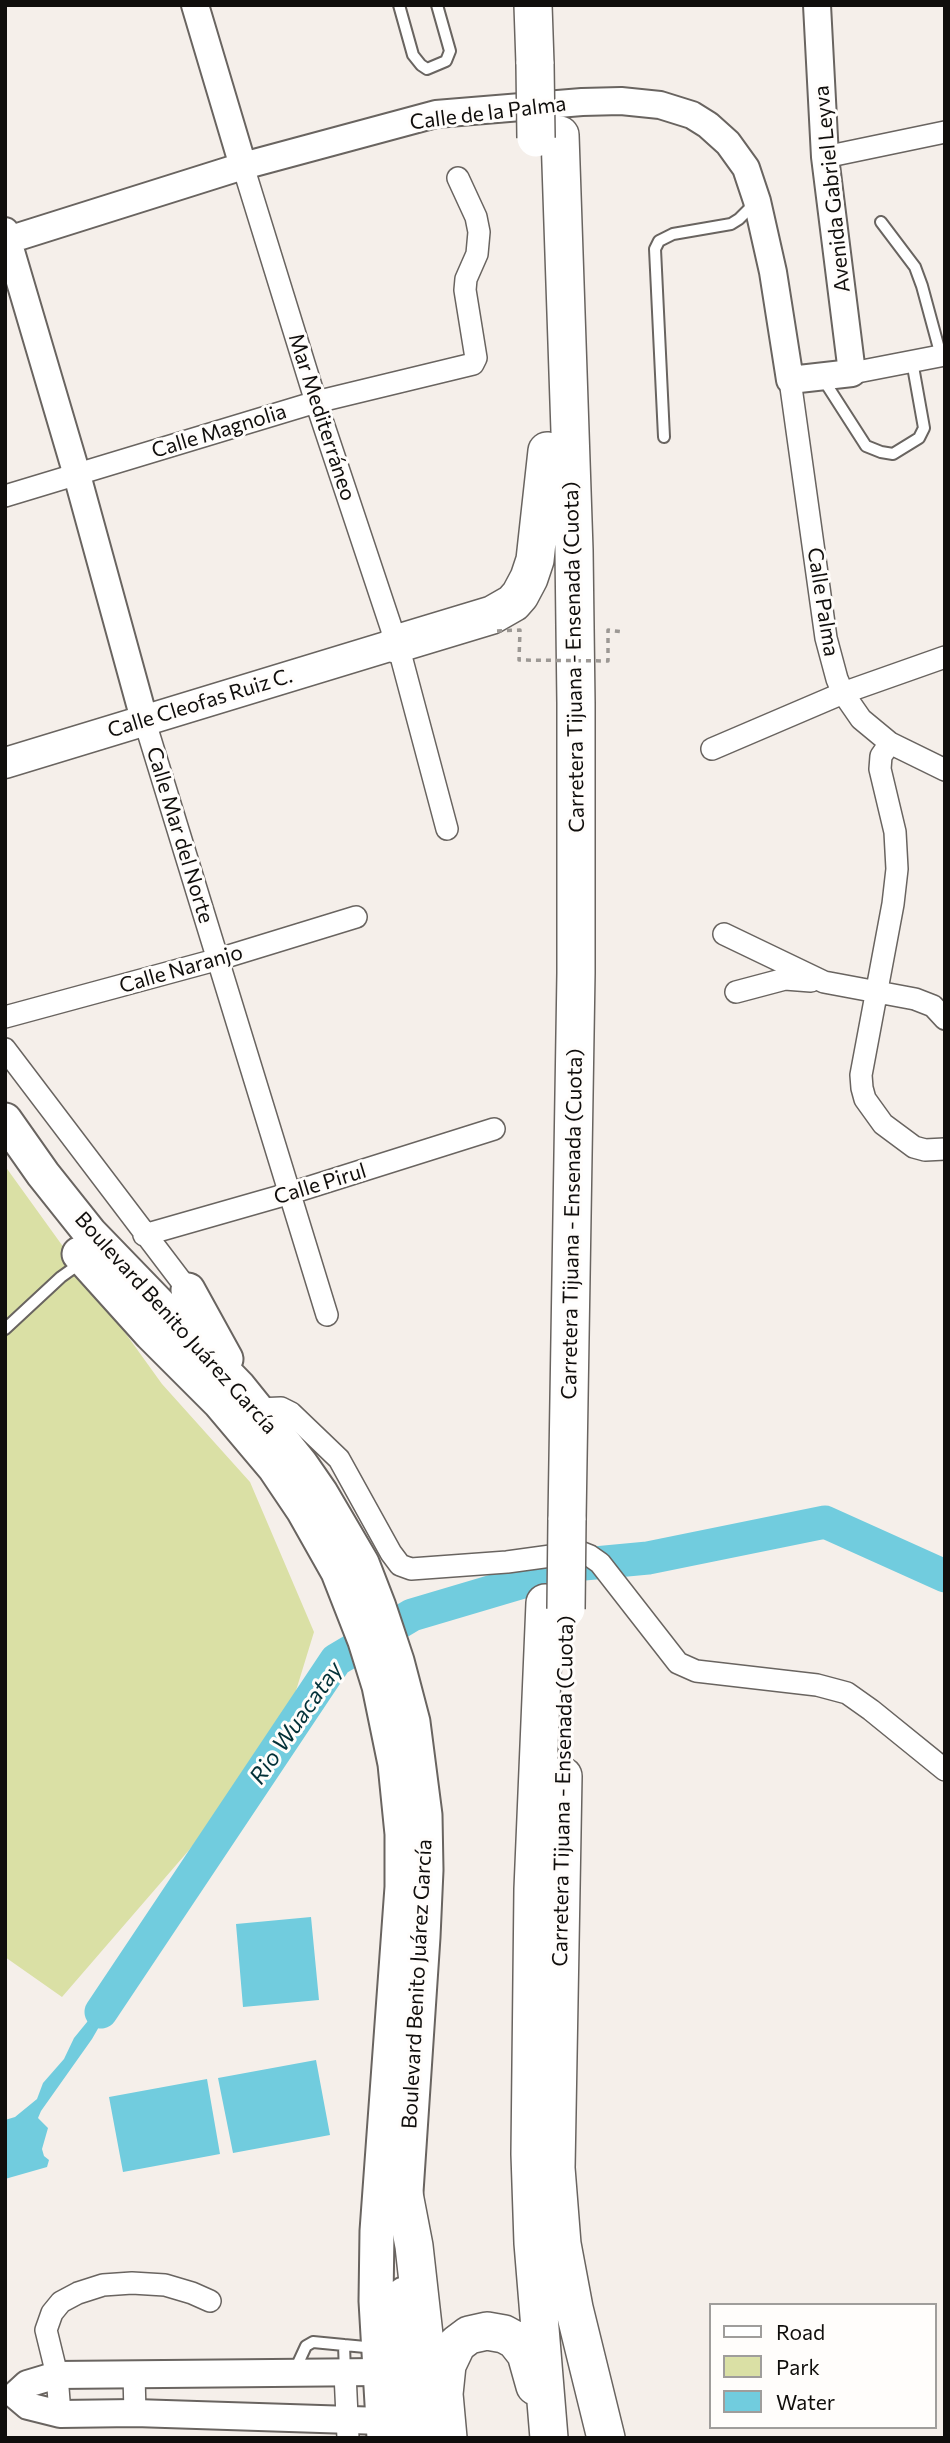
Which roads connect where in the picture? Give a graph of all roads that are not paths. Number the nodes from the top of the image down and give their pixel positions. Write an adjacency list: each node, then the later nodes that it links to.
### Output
1 (195, 5): 11 (street, Mar Mediterráneo)
2 (399, 5): 3 (lane)
3 (437, 5)
4 (533, 5): 7 (highway, Carretera Tijuana - Ensenada (Cuota))
5 (556, 5): 7 (highway, Carretera Tijuana - Ensenada (Cuota))
6 (817, 5): 10 (street, Avenida Gabriel Leyva)
7 (546, 64): 9 (highway, Carretera Tijuana - Ensenada (Cuota), bridge)
8 (945, 132): 10 (street)
9 (548, 137): 23 (highway, Carretera Tijuana - Ensenada (Cuota)); 55 (highway, Carretera Tijuana - Ensenada (Cuota))
10 (825, 157): 18 (street, Avenida Gabriel Leyva)
11 (243, 166): 13 (street, Calle de la Palma); 15 (street, Calle de la Palma); 21 (street, Mar Mediterráneo)
12 (458, 178): 21 (street, Calle Magnolia)
13 (757, 201): 20 (street, Calle de la Palma); 22 (lane)
14 (881, 222): 16 (lane)
15 (6, 237): 24 (street, Calle Mar del Norte)
16 (943, 355): 17 (street)
17 (912, 361): 18 (street); 19 (lane)
18 (852, 373): 19 (street)
19 (822, 377): 20 (street)
20 (790, 380): 28 (street, Calle Palma)
21 (316, 402): 24 (street, Calle Magnolia); 26 (street, Mar Mediterráneo)
22 (664, 438)
23 (547, 451): 26 (highway); 55 (highway, Carretera Tijuana - Ensenada (Cuota))
24 (77, 475): 25 (street, Calle Magnolia); 29 (street, Calle Mar del Norte)
25 (5, 496)
26 (396, 644): 29 (main road, Calle Cleofas Ruiz C.); 34 (street, Mar Mediterráneo)
27 (945, 657): 28 (street)
28 (843, 694): 30 (street, Calle Palma); 31 (street)
29 (144, 719): 32 (main road, Calle Cleofas Ruiz C.); 37 (street, Calle Mar del Norte)
30 (890, 743): 33 (street, Calle Palma); 40 (street)
31 (712, 749)
32 (5, 763)
33 (945, 770)
34 (447, 829)
35 (356, 917): 37 (street, Calle Naranjo)
36 (724, 934): 38 (street)
37 (219, 959): 41 (street, Calle Naranjo); 48 (street, Calle Mar del Norte)
38 (824, 982): 39 (street); 40 (street)
39 (736, 992)
40 (878, 993): 42 (street); 46 (street)
41 (5, 1017)
42 (945, 1019)
43 (5, 1049): 49 (street)
44 (5, 1120): 54 (main road, Boulevard Benito Juárez García)
45 (494, 1129): 48 (street, Calle Pirul)
46 (945, 1149)
47 (5, 1157): 50 (main road, Boulevard Benito Juárez García)
48 (291, 1194): 49 (street, Calle Pirul); 52 (street, Calle Mar del Norte)
49 (144, 1235): 51 (street)
50 (84, 1260): 53 (lane); 56 (main road, Boulevard Benito Juárez García)
51 (188, 1290): 54 (main road)
52 (327, 1315)
53 (5, 1329)
54 (248, 1398): 56 (main road, Boulevard Benito Juárez García); 59 (street)
55 (556, 1519): 57 (highway, Carretera Tijuana - Ensenada (Cuota), bridge)
56 (341, 1552): 58 (main road, Boulevard Benito Juárez García)
57 (556, 1606): 74 (highway, Carretera Tijuana - Ensenada (Cuota)); 75 (highway, Carretera Tijuana - Ensenada (Cuota))
58 (385, 1662): 60 (main road, Boulevard Benito Juárez García); 63 (main road, Boulevard Benito Juárez García)
59 (945, 1770)
60 (404, 2194): 73 (highway)
61 (210, 2301): 66 (street)
62 (344, 2345): 63 (lane); 64 (lane); 65 (lane)
63 (379, 2360): 65 (street); 72 (main road, Boulevard Benito Juárez García)
64 (293, 2373): 65 (street); 67 (street)
65 (345, 2373): 71 (street)
66 (57, 2375): 67 (street); 68 (street); 70 (street)
67 (134, 2375): 69 (street)
68 (10, 2395): 70 (street)
69 (135, 2413): 70 (street); 71 (street)
70 (60, 2414)
71 (347, 2429): 72 (street)
72 (383, 2430)
73 (437, 2436): 74 (highway)
74 (549, 2438)
75 (606, 2438)

